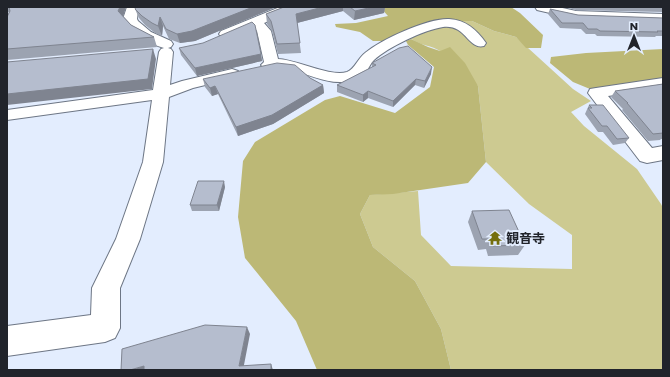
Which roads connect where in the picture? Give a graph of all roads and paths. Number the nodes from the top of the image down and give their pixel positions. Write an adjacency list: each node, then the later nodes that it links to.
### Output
1 (135, 7): 14 (street)
2 (291, 7): 6 (street)
3 (541, 7): 7 (street)
4 (581, 7): 7 (street)
5 (636, 7): 8 (street)
6 (260, 15): 10 (street); 12 (street)
7 (598, 16): 8 (street)
8 (649, 17): 9 (street)
9 (663, 18)
10 (214, 39)
11 (479, 43): 12 (street)
12 (259, 68): 14 (street)
13 (663, 83): 16 (street)
14 (161, 94): 15 (street); 17 (street)
15 (7, 115)
16 (663, 153)
17 (7, 341)

